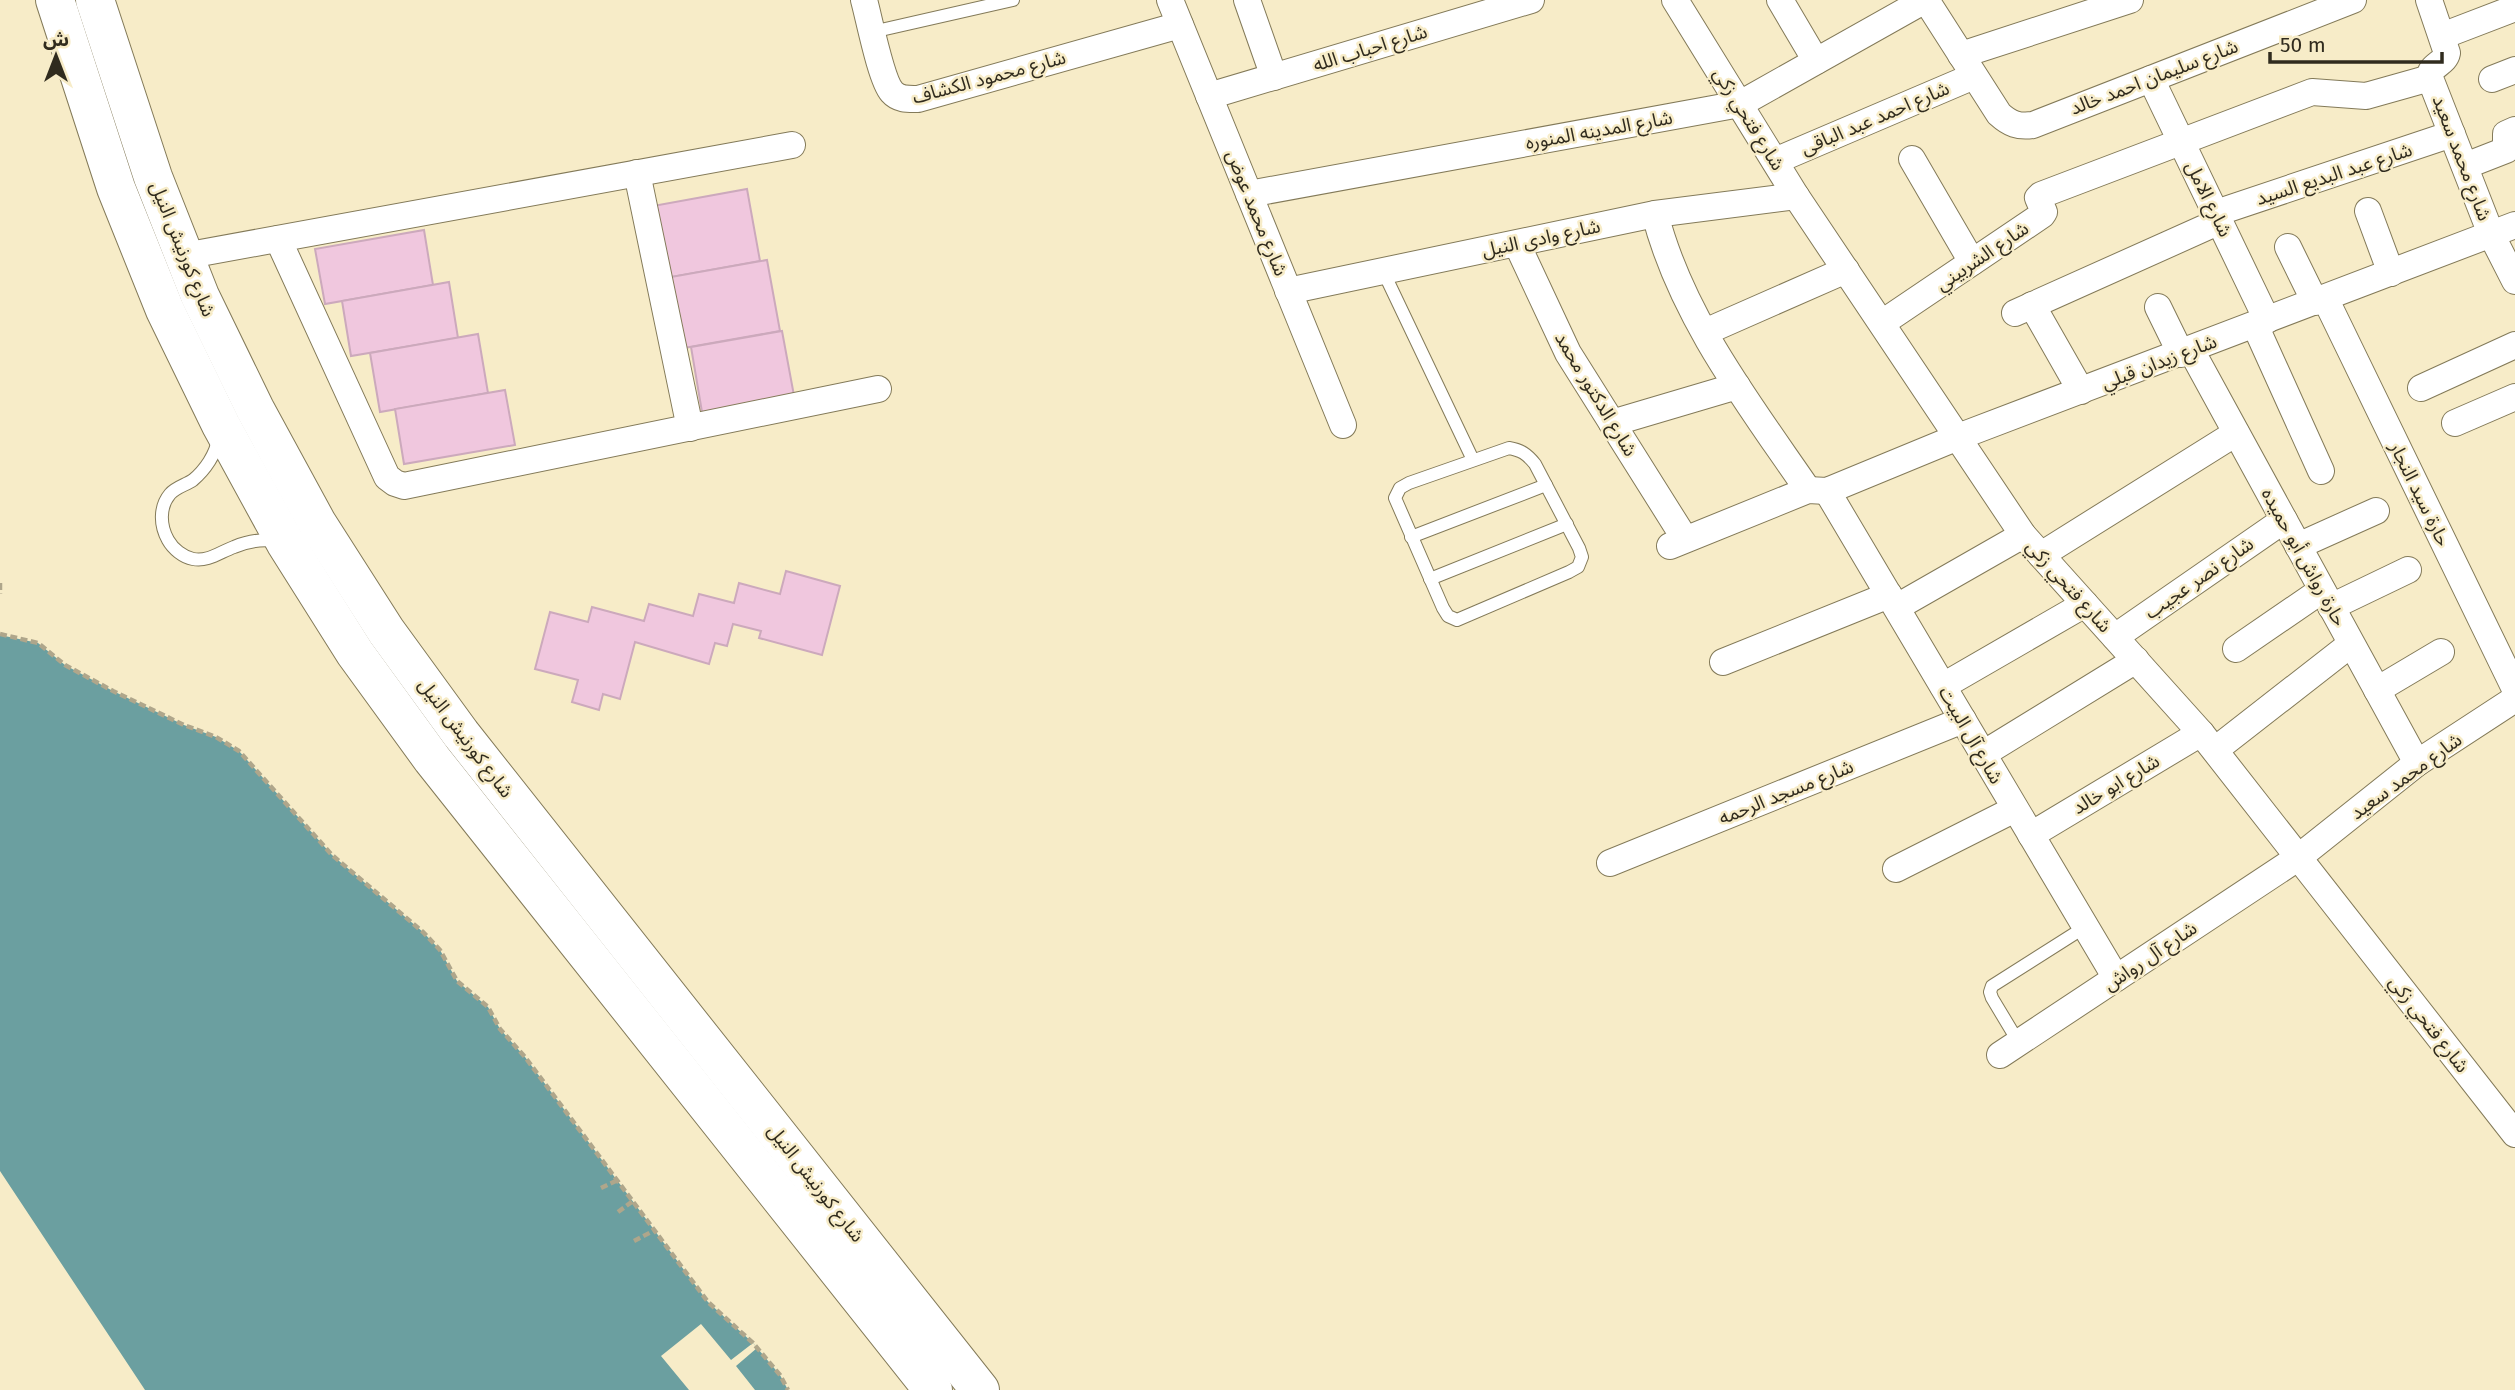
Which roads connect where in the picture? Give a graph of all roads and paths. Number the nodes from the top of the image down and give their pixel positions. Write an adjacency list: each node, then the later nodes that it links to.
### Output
1 (55, 0): 63 (highway, شارع كورنيش النيل)
2 (95, 0): 42 (highway, شارع كورنيش النيل)
3 (864, 0): 16 (street, شارع محمود الكشاف)
4 (1013, 0): 16 (lane)
5 (1170, 0): 15 (street, شارع محمد عوض)
6 (1247, 0): 20 (street)
7 (1531, 0): 20 (street, شارع احباب الله)
8 (1675, 0): 24 (street, شارع فتحي زكي)
9 (1780, 0): 18 (street)
10 (1925, 0): 18 (street, شارع المدينه المنوره); 19 (street)
11 (2130, 0): 19 (street, شارع احمد عبد الباقى)
12 (2353, 0): 22 (street, شارع سليمان احمد خالد)
13 (2428, 0): 17 (street)
14 (2515, 8): 17 (street)
15 (1180, 25): 16 (street, شارع محمود الكشاف); 23 (street, شارع محمد عوض)
16 (872, 32)
17 (2442, 36): 21 (street, شارع محمد سعيد)
18 (1816, 61): 24 (street, شارع المدينه المنوره)
19 (1968, 66): 22 (street, شارع سليمان احمد خالد); 30 (street, شارع احمد عبد الباقى)
20 (1274, 77): 23 (street, شارع احباب الله)
21 (2430, 78): 26 (street, شارع محمد سعيد); 27 (street)
22 (2151, 79): 27 (street, شارع الامل)
23 (1209, 96): 33 (street, شارع محمد عوض)
24 (1740, 104): 30 (street, شارع فتحي زكي); 33 (street, شارع المدينه المنوره)
25 (2515, 130): 31 (street)
26 (2452, 134): 31 (street, شارع محمد سعيد); 37 (street, شارع عبد البديع السيد)
27 (2181, 141): 37 (street, شارع الامل); 43 (street, شارع الشربيني)
28 (792, 145): 32 (street)
29 (1912, 159): 43 (street)
30 (1775, 161): 34 (street, شارع فتحي زكي)
31 (2465, 166): 38 (street, شارع محمد سعيد)
32 (637, 173): 39 (street); 65 (street)
33 (1249, 194): 48 (street, شارع محمد عوض)
34 (1796, 196): 36 (street, شارع وادى النيل); 44 (street, شارع فتحي زكي)
35 (2368, 212): 46 (street)
36 (1655, 214): 40 (street, شارع وادى النيل); 53 (street, شارع آل البيت)
37 (2218, 217): 51 (street, شارع الامل); 59 (street, شارع عبد البديع السيد)
38 (2503, 229): 46 (street, شارع زيدان قبلي); 47 (street, شارع محمد سعيد)
39 (278, 239): 42 (street); 65 (street)
40 (1517, 244): 45 (street, شارع وادى النيل); 61 (street, شارع الدكتور محمد)
41 (2288, 247): 49 (street, حارة سيد النجار)
42 (184, 256): 119 (highway, شارع كورنيش النيل)
43 (1972, 262): 52 (street, شارع الشربيني)
44 (1846, 270): 52 (street, شارع فتحي زكي); 53 (street)
45 (1383, 271): 48 (street, شارع وادى النيل); 68 (lane)
46 (2391, 273): 49 (street, شارع زيدان قبلي)
47 (2515, 281)
48 (1288, 291): 64 (street, شارع محمد عوض)
49 (2320, 300): 51 (street, شارع زيدان قبلي); 95 (street, حارة سيد النجار)
50 (2158, 307): 55 (street, حارة رواش أبو حميده)
51 (2261, 323): 55 (street, شارع زيدان قبلي); 69 (street, شارع الامل)
52 (1882, 324): 67 (street, شارع فتحي زكي)
53 (1705, 332): 56 (street, شارع آل البيت)
54 (2515, 345): 57 (street)
55 (2186, 352): 59 (street, شارع زيدان قبلي); 66 (street, حارة رواش أبو حميده)
56 (1737, 386): 61 (street); 71 (street, شارع آل البيت)
57 (2421, 388)
58 (878, 389): 65 (street)
59 (2081, 391): 67 (street, شارع زيدان قبلي)
60 (2515, 397): 62 (street)
61 (1612, 423): 77 (street, شارع الدكتور محمد)
62 (2455, 423)
63 (221, 425): 76 (highway, شارع كورنيش النيل); 76 (lane)
64 (1343, 425)
65 (690, 428)
66 (2236, 433): 73 (street, حارة رواش أبو حميده); 78 (street)
67 (1958, 437): 71 (street, شارع زيدان قبلي); 78 (street, شارع فتحي زكي)
68 (1473, 460): 70 (lane); 75 (lane)
69 (2321, 471)
70 (1546, 485): 74 (lane); 75 (lane)
71 (1818, 490): 77 (street, شارع زيدان قبلي); 85 (street, شارع آل البيت)
72 (2376, 511): 79 (street)
73 (2284, 520): 79 (street, حارة رواش أبو حميده); 88 (street, شارع نصر عجيب)
74 (1567, 524): 81 (lane); 81 (lane)
75 (1411, 537): 81 (lane)
76 (285, 542): 118 (highway, شارع كورنيش النيل)
77 (1677, 542)
78 (2032, 545): 85 (street); 86 (street, شارع فتحي زكي)
79 (2298, 546): 84 (street, حارة رواش أبو حميده)
80 (2409, 569): 84 (street)
81 (1430, 579)
82 (0, 583): 83 (path)
83 (0, 594)
84 (2326, 598): 89 (street, حارة رواش أبو حميده); 90 (street)
85 (1893, 601): 93 (street); 94 (street, شارع آل البيت)
86 (2085, 604): 88 (street, شارع فتحي زكي); 94 (street)
87 (0, 635): 111 (path)
88 (2115, 637): 92 (street, شارع فتحي زكي)
89 (2351, 644): 96 (street, حارة رواش أبو حميده); 99 (street, شارع ابو خالد)
90 (2236, 649)
91 (2441, 652): 96 (street)
92 (2136, 660): 99 (street, شارع فتحي زكي); 100 (street)
93 (1723, 662)
94 (1943, 687): 98 (street, شارع آل البيت)
95 (2515, 689)
96 (2377, 690): 101 (street, حارة رواش أبو حميده)
97 (2515, 699): 101 (street, شارع محمد سعيد)
98 (1963, 720): 100 (street, شارع آل البيت); 105 (street, شارع مسجد الرحمه)
99 (2208, 741): 103 (street, شارع ابو خالد); 104 (street, شارع فتحي زكي)
100 (1983, 754): 102 (street, شارع آل البيت)
101 (2417, 763): 104 (street, شارع محمد سعيد)
102 (2015, 810): 103 (street, شارع آل البيت); 106 (street)
103 (2031, 835): 107 (street, شارع آل البيت)
104 (2299, 857): 108 (street, شارع آل رواش); 110 (street, شارع فتحي زكي)
105 (1610, 863)
106 (1896, 869)
107 (2085, 927): 108 (street, شارع آل البيت); 109 (lane)
108 (2116, 978): 109 (street, شارع آل رواش)
109 (2010, 1049)
110 (2515, 1134)
111 (618, 1180): 112 (path); 113 (path)
112 (601, 1188)
113 (633, 1200): 114 (path); 115 (path)
114 (618, 1212)
115 (654, 1230): 116 (path); 117 (path)
116 (634, 1241)
117 (788, 1390)
118 (933, 1390)
119 (980, 1390)

